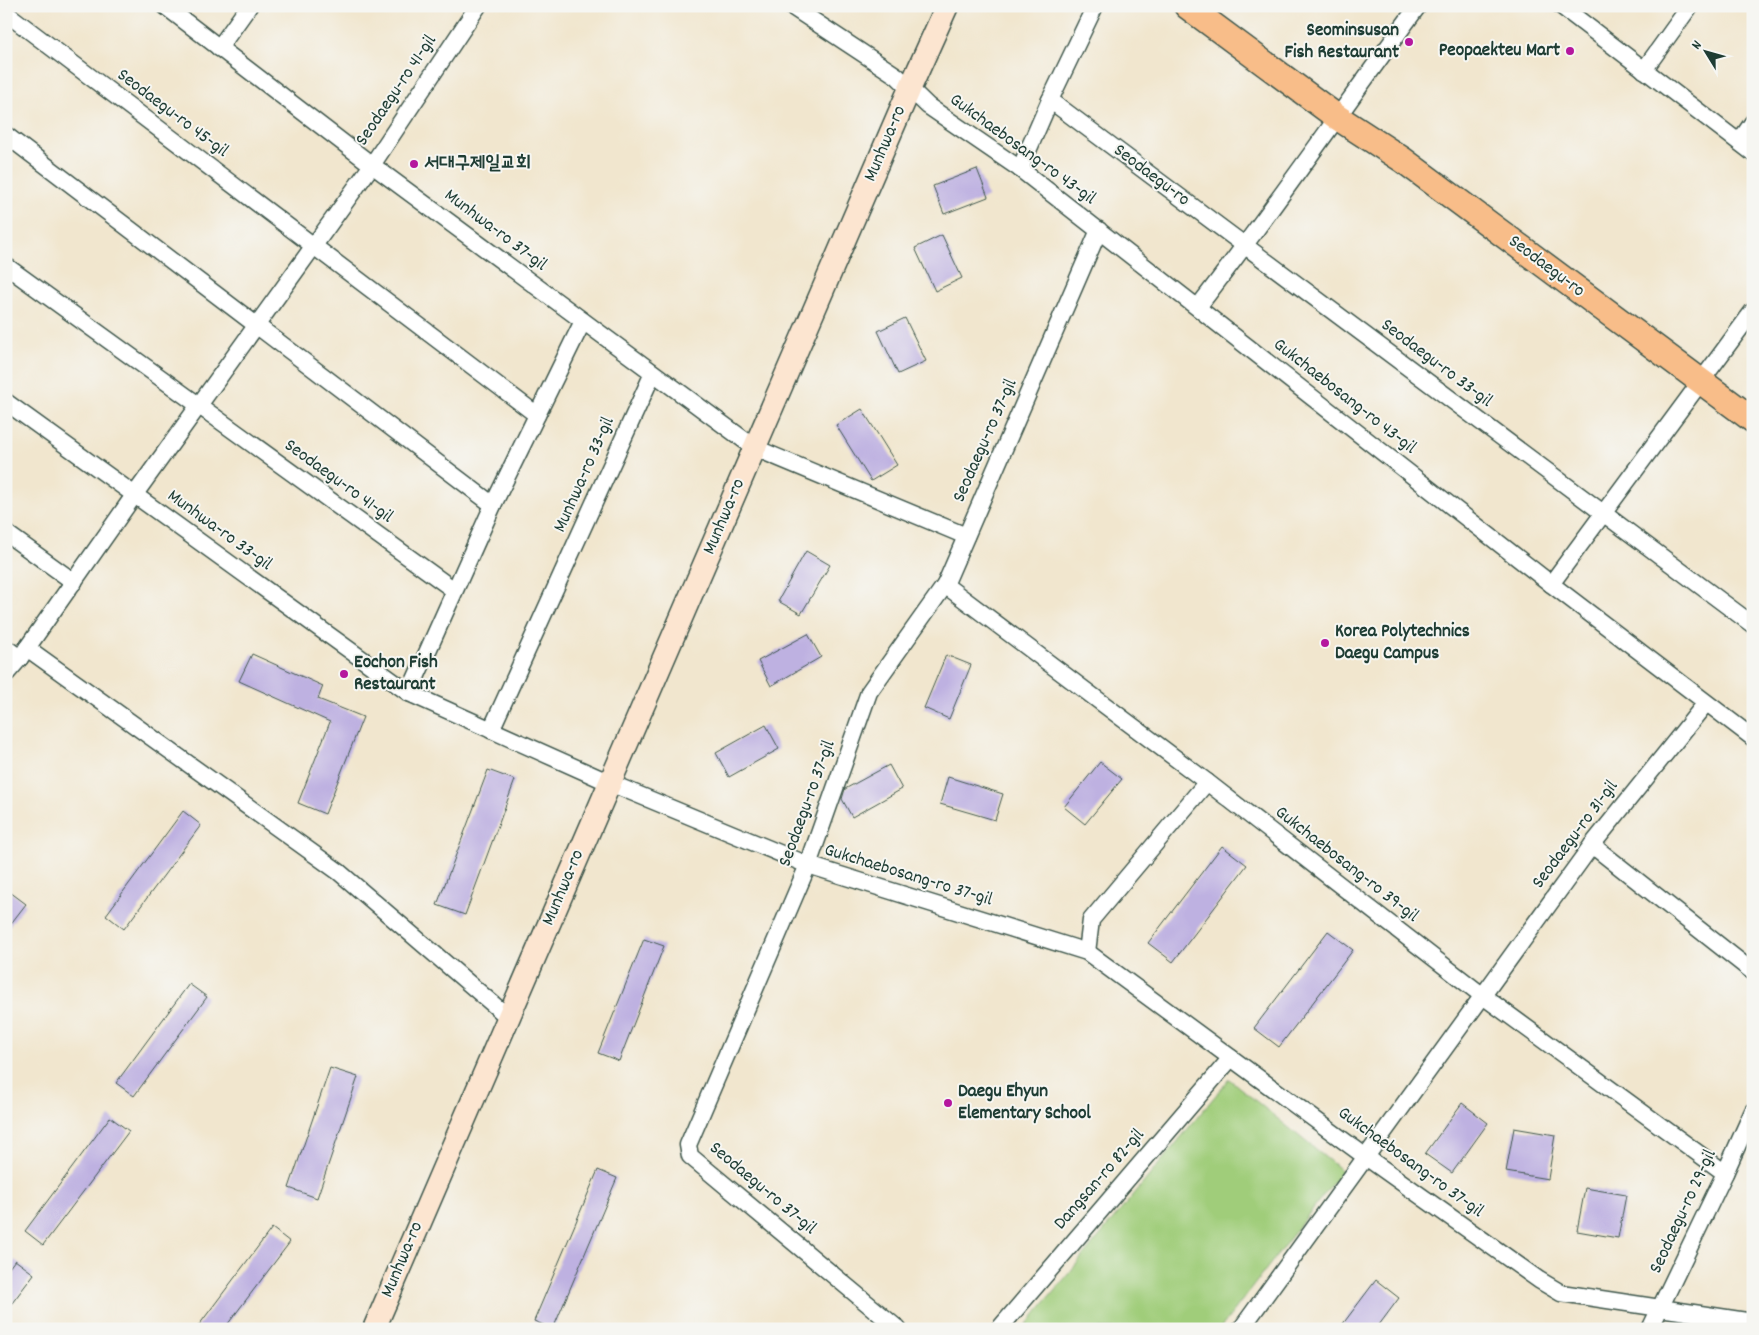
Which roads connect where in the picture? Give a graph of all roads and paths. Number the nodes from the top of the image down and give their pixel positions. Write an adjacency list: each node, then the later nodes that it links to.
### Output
1 (165, 6): 12 (street, Munhwa-ro 37-gil)
2 (249, 6): 12 (street)
3 (478, 6): 21 (street, Seodaegu-ro 41-gil)
4 (791, 6): 14 (street, Gukchaebosang-ro 43-gil)
5 (947, 6): 14 (main road, Munhwa-ro)
6 (1095, 6): 15 (street)
7 (1187, 6): 16 (main road, Seodaegu-ro)
8 (1418, 6): 16 (street)
9 (1561, 6): 13 (street)
10 (1690, 6): 13 (street)
11 (6, 13): 25 (street, Seodaegu-ro 45-gil)
12 (219, 48): 21 (street, Munhwa-ro 37-gil)
13 (1644, 70): 19 (street)
14 (910, 88): 22 (street, Gukchaebosang-ro 43-gil); 37 (main road, Munhwa-ro)
15 (1050, 100): 22 (street); 24 (street, Seodaegu-ro)
16 (1337, 117): 24 (street); 32 (main road, Seodaegu-ro)
17 (1753, 122): 19 (street)
18 (6, 135): 30 (street)
19 (1739, 142): 20 (street)
20 (1753, 153)
21 (372, 165): 25 (street, Seodaegu-ro 41-gil); 29 (street, Munhwa-ro 37-gil)
22 (1020, 170): 23 (street, Gukchaebosang-ro 43-gil)
23 (1100, 230): 27 (street, Gukchaebosang-ro 43-gil); 42 (street, Seodaegu-ro 37-gil)
24 (1245, 246): 27 (street); 40 (street, Seodaegu-ro 33-gil)
25 (313, 247): 30 (street, Seodaegu-ro 41-gil); 35 (street)
26 (6, 266): 34 (street)
27 (1198, 307): 44 (street, Gukchaebosang-ro 43-gil)
28 (1753, 311): 32 (street)
29 (583, 321): 31 (street, Munhwa-ro 37-gil); 35 (street)
30 (256, 326): 34 (street, Seodaegu-ro 41-gil); 39 (street)
31 (653, 373): 37 (street, Munhwa-ro 37-gil); 53 (street, Munhwa-ro 33-gil)
32 (1700, 381): 36 (main road, Seodaegu-ro); 40 (street)
33 (6, 402): 38 (street, Munhwa-ro 33-gil)
34 (199, 406): 38 (street, Seodaegu-ro 41-gil); 46 (street, Seodaegu-ro 41-gil)
35 (536, 415): 39 (street)
36 (1753, 420)
37 (755, 448): 42 (street); 56 (main road, Munhwa-ro)
38 (135, 494): 43 (street, Seodaegu-ro 41-gil); 51 (street, Munhwa-ro 33-gil)
39 (493, 504): 46 (street)
40 (1603, 514): 44 (street); 47 (street, Seodaegu-ro 33-gil)
41 (6, 533): 43 (street)
42 (966, 536): 45 (street, Seodaegu-ro 37-gil)
43 (74, 582): 49 (street, Seodaegu-ro 41-gil)
44 (1551, 584): 52 (street, Gukchaebosang-ro 43-gil)
45 (945, 585): 55 (street, Gukchaebosang-ro 39-gil); 58 (street, Seodaegu-ro 37-gil)
46 (454, 590): 51 (street)
47 (1753, 625)
48 (6, 648): 49 (street)
49 (24, 652): 50 (street, Seodaegu-ro 41-gil); 62 (street)
50 (6, 674)
51 (409, 693): 53 (street, Munhwa-ro 33-gil)
52 (1706, 703): 54 (street, Gukchaebosang-ro 43-gil); 57 (street, Seodaegu-ro 31-gil)
53 (490, 730): 56 (street, Munhwa-ro 33-gil)
54 (1753, 738)
55 (1207, 782): 59 (street); 61 (street, Gukchaebosang-ro 39-gil)
56 (610, 783): 58 (street, Gukchaebosang-ro 37-gil); 62 (main road, Munhwa-ro)
57 (1592, 844): 60 (street); 61 (street, Seodaegu-ro 31-gil)
58 (808, 865): 59 (street, Gukchaebosang-ro 37-gil); 70 (street, Seodaegu-ro 37-gil)
59 (1086, 952): 63 (street, Gukchaebosang-ro 37-gil)
60 (1753, 972)
61 (1483, 996): 65 (street, Seodaegu-ro 31-gil); 66 (street, Gukchaebosang-ro 39-gil)
62 (508, 1017): 69 (main road, Munhwa-ro)
63 (1231, 1058): 65 (street, Gukchaebosang-ro 37-gil); 71 (street, Dangsan-ro 82-gil)
64 (1753, 1111): 66 (street, Seodaegu-ro 29-gil)
65 (1366, 1157): 67 (street, Gukchaebosang-ro 37-gil); 72 (street, Seodaegu-ro 31-gil)
66 (1725, 1173): 67 (street, Seodaegu-ro 29-gil)
67 (1660, 1308): 68 (street, Gukchaebosang-ro 37-gil); 73 (street, Seodaegu-ro 29-gil)
68 (1749, 1320)
69 (374, 1329)
70 (898, 1329)
71 (999, 1329)
72 (1241, 1329)
73 (1650, 1329)

